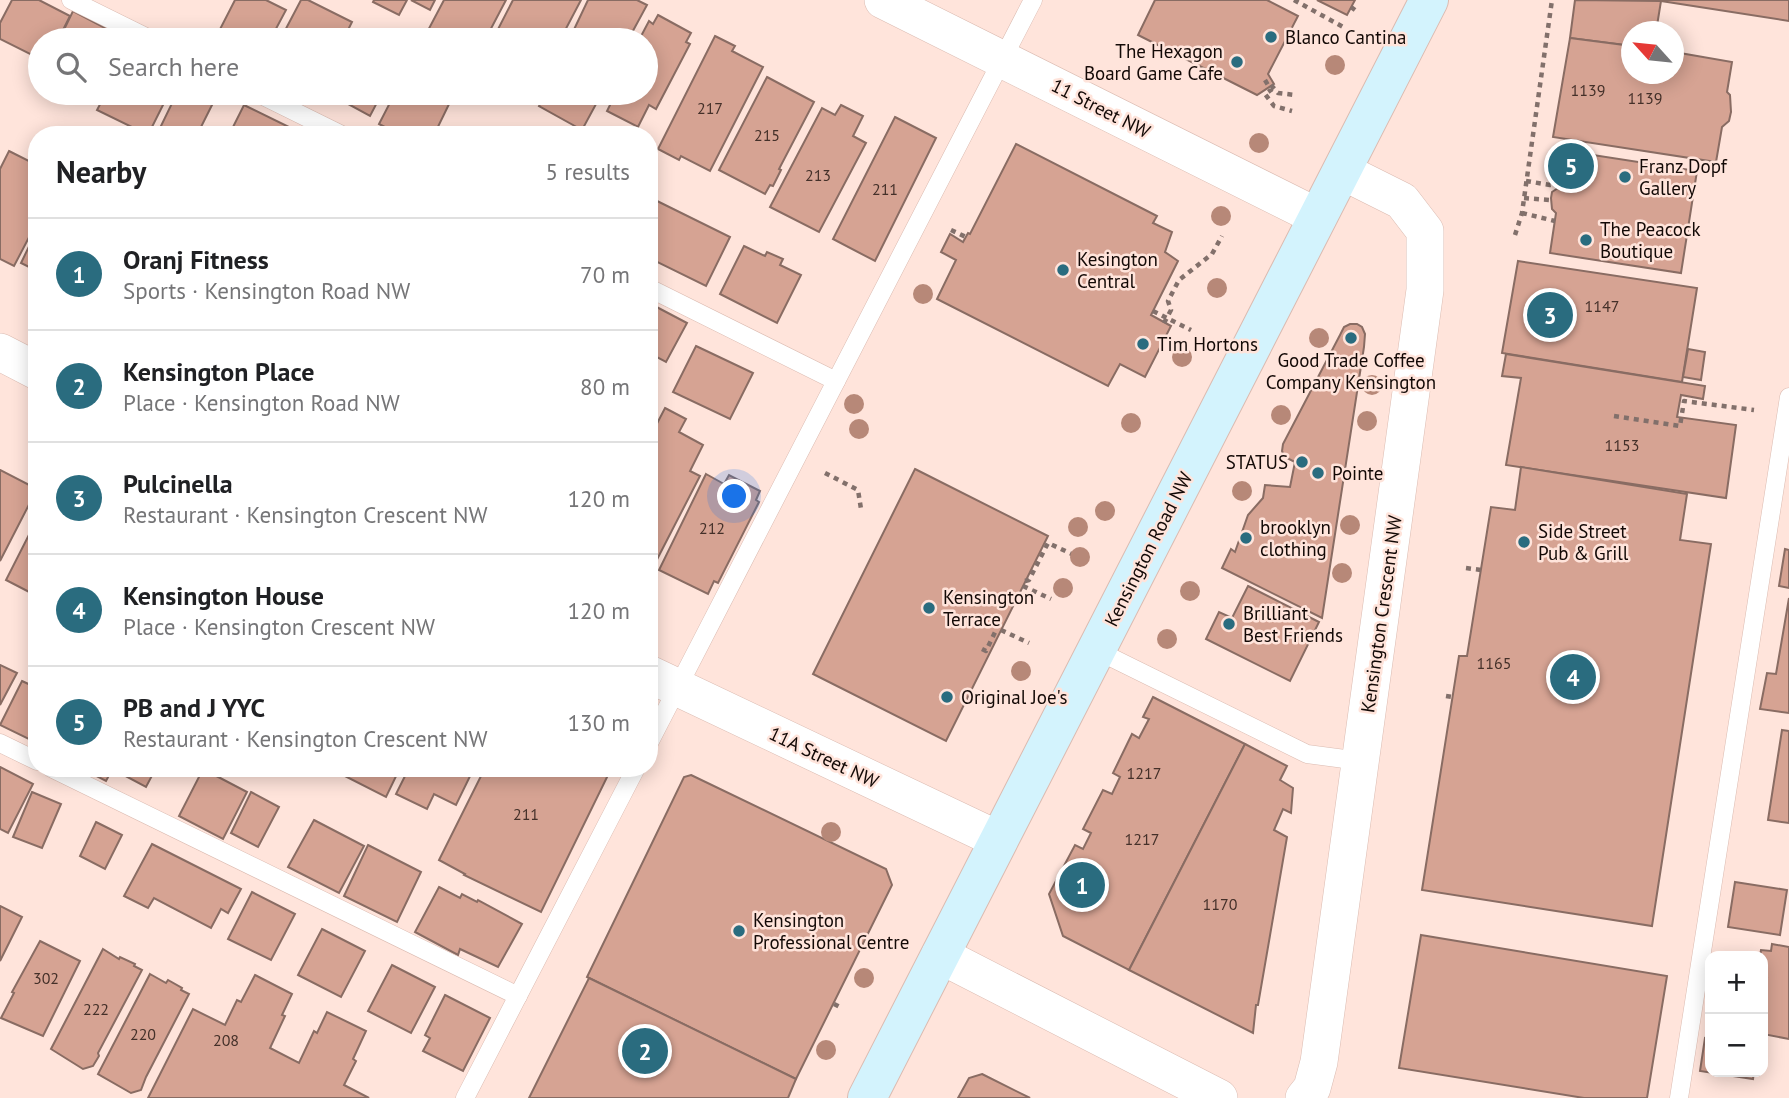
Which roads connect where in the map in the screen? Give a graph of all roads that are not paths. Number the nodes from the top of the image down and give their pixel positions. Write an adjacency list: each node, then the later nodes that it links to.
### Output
1 (71, 0): 5 (lane)
2 (883, 0): 6 (street, 11 Street NW)
3 (1033, 0): 6 (lane)
4 (1429, 0): 9 (street, Kensington Road NW)
5 (128, 28)
6 (1003, 59): 10 (street, 11 Street NW); 14 (lane)
7 (281, 105): 8 (lane)
8 (324, 126)
9 (1342, 171): 10 (street, Kensington Road NW); 21 (street, Kensington Crescent NW)
10 (1318, 217): 16 (street, Kensington Road NW)
11 (658, 292): 14 (lane)
12 (0, 352): 13 (street)
13 (28, 366)
14 (836, 381): 17 (lane)
15 (1789, 397): 31 (lane)
16 (1096, 650): 21 (lane); 24 (street, Kensington Road NW)
17 (664, 681): 18 (lane); 24 (street, 11A Street NW)
18 (658, 706)
19 (0, 743): 20 (lane)
20 (28, 757)
21 (1360, 761): 30 (street, Kensington Crescent NW)
22 (69, 777): 26 (lane)
23 (631, 777): 26 (lane)
24 (999, 839): 25 (street, Kensington Road NW)
25 (940, 955): 28 (street, Kensington Road NW); 29 (street)
26 (517, 996): 27 (lane)
27 (465, 1098)
28 (867, 1098)
29 (1219, 1098)
30 (1304, 1098)
31 (1679, 1098)

